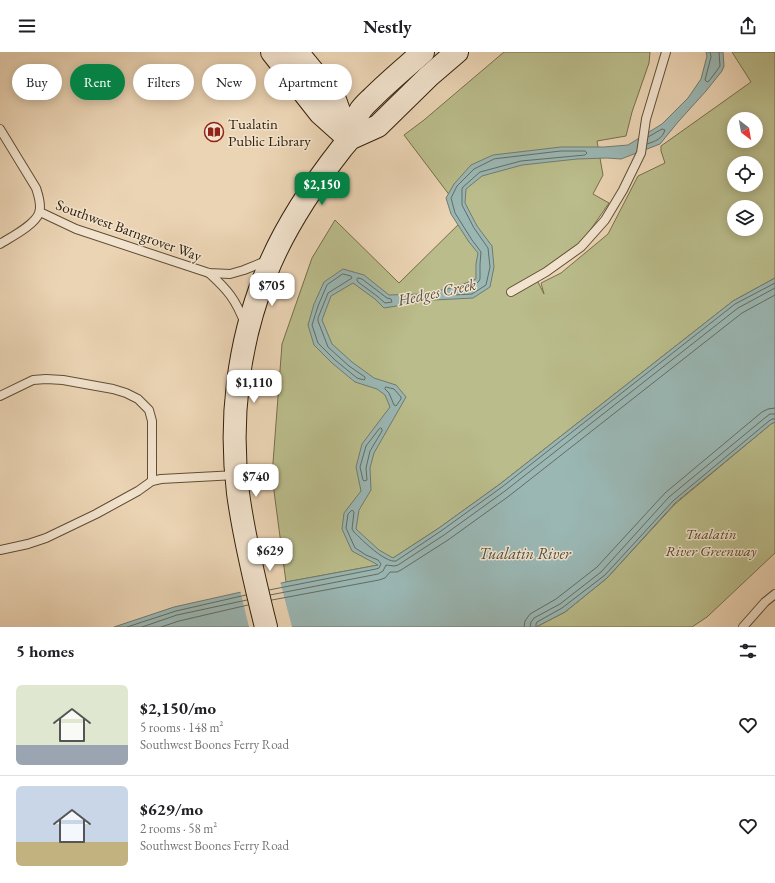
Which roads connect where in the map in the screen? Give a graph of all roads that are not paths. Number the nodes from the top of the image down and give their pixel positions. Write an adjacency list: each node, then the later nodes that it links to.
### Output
1 (272, 52): 7 (main road)
2 (297, 52): 7 (main road)
3 (423, 52): 7 (main road)
4 (457, 52): 7 (main road)
5 (666, 52): 12 (lane)
6 (0, 129): 8 (lane)
7 (349, 139): 10 (main road)
8 (40, 212): 9 (lane); 11 (lane, Southwest Barngrover Way)
9 (0, 244)
10 (273, 259): 11 (lane); 13 (main road)
11 (209, 273): 13 (lane)
12 (511, 292)
13 (248, 331): 15 (main road)
14 (0, 396): 16 (lane)
15 (237, 475): 16 (lane); 19 (main road)
16 (152, 481): 17 (lane)
17 (0, 550)
18 (775, 594): 20 (lane)
19 (266, 627)
20 (743, 627)

